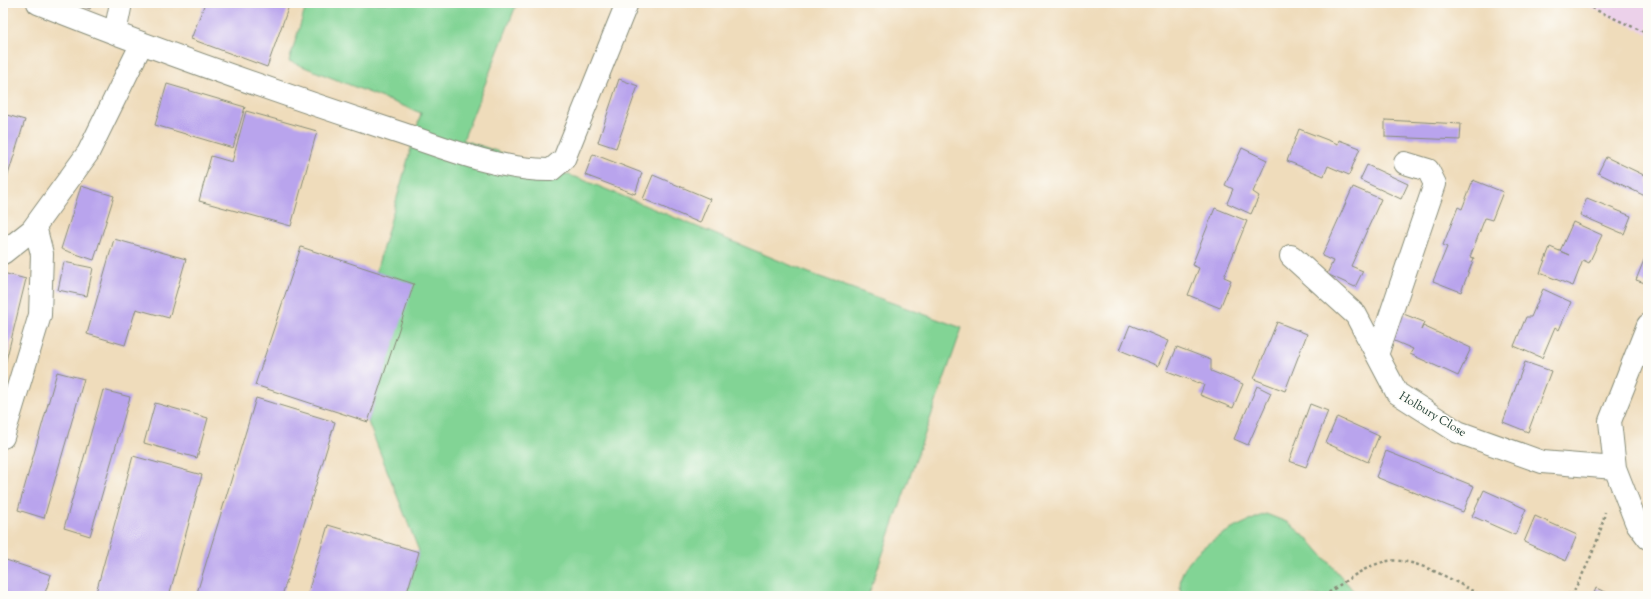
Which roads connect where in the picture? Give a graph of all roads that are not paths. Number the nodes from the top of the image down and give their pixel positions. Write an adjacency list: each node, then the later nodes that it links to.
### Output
1 (38, 3): 4 (street)
2 (121, 3): 4 (street)
3 (626, 3): 5 (street)
4 (115, 33): 5 (street)
5 (142, 43): 7 (street)
6 (1405, 163): 11 (street)
7 (35, 226): 8 (street); 12 (street)
8 (3, 253)
9 (1292, 256): 11 (street, Holbury Close)
10 (1648, 326): 13 (street)
11 (1377, 355): 13 (street, Holbury Close)
12 (3, 437)
13 (1615, 468): 14 (street)
14 (1648, 538)

